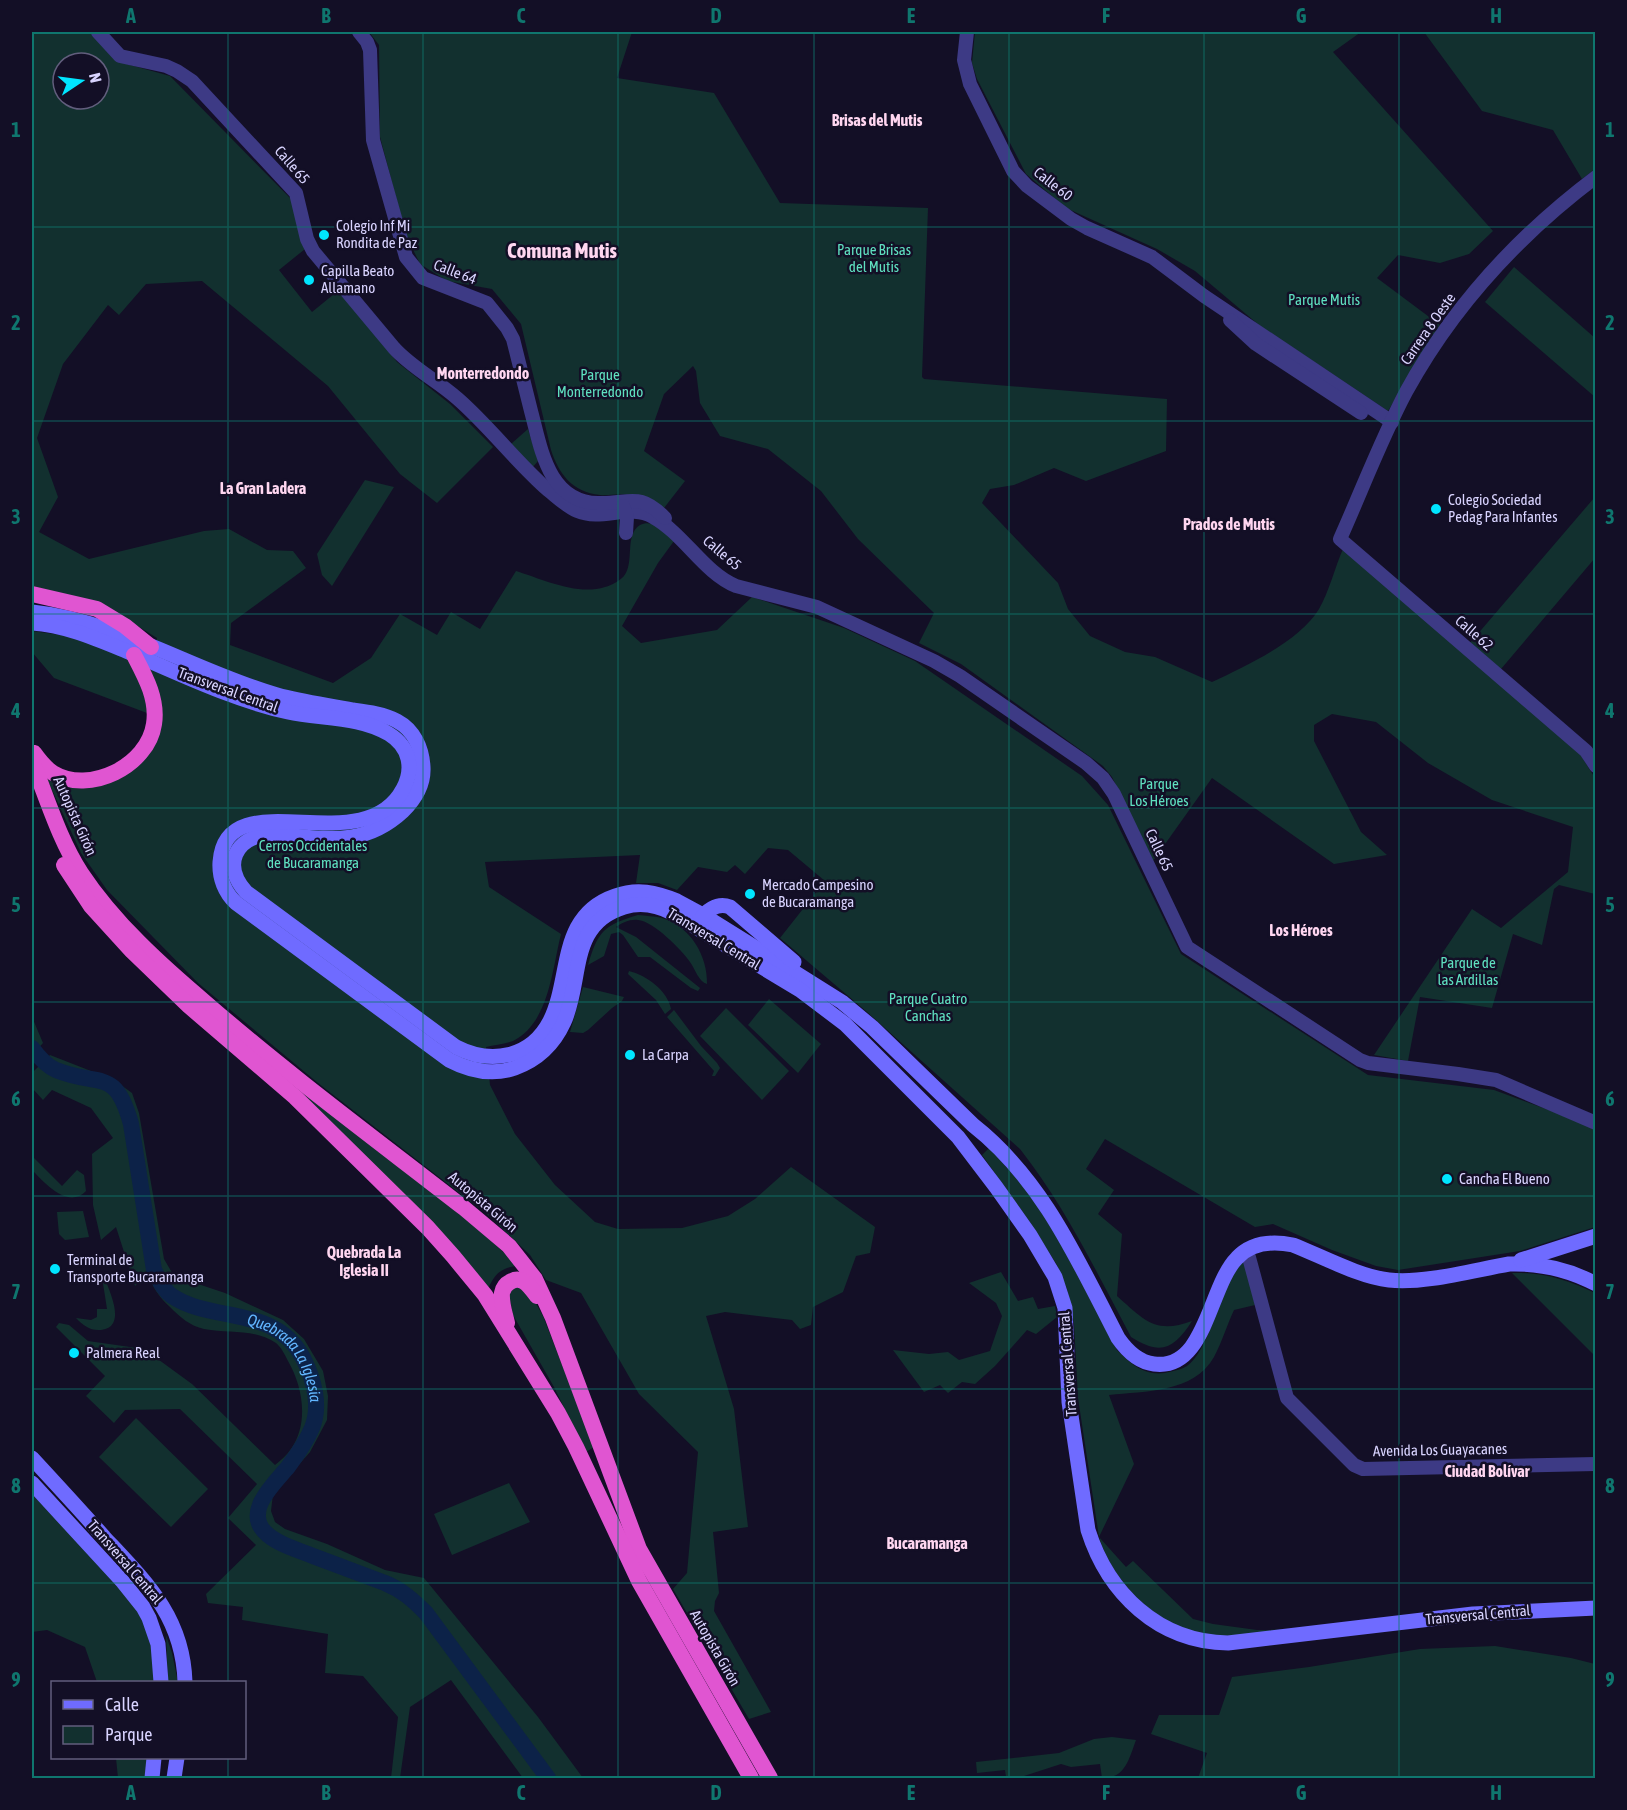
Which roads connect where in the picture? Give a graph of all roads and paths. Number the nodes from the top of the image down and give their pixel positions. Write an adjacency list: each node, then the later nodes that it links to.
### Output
1 (98, 32): 7 (street, Calle 65)
2 (359, 32): 6 (street, Calle 64)
3 (967, 32): 5 (street, Calle 60)
4 (1596, 177): 5 (street, Carrera 8 Oeste)
5 (1390, 426): 12 (street, Carrera 8 Oeste)
6 (546, 465): 7 (street); 8 (street, Calle 65)
7 (535, 478): 9 (street, Calle 65)
8 (616, 502): 9 (street); 11 (street, Calle 65)
9 (626, 512): 10 (street); 11 (street, Calle 65)
10 (626, 532)
11 (676, 533): 24 (street, Calle 65)
12 (1340, 539): 20 (street, Calle 62)
13 (32, 594): 16 (highway)
14 (32, 612): 16 (main road, Transversal Central)
15 (32, 623): 17 (main road, Transversal Central)
16 (151, 647): 23 (main road, Transversal Central)
17 (134, 655): 18 (highway); 23 (main road, Transversal Central)
18 (32, 750)
19 (32, 761): 31 (highway, Autopista Girón)
20 (1596, 766)
21 (32, 790): 32 (highway, Autopista Girón)
22 (699, 921): 23 (main road, Transversal Central); 27 (main road, Transversal Central); 36 (main road, Transversal Central)
23 (567, 987)
24 (1596, 1123)
25 (1596, 1236): 26 (main road)
26 (1572, 1244): 28 (main road); 29 (main road)
27 (1247, 1250): 28 (main road); 34 (street, Avenida Los Guayacanes)
28 (1509, 1264): 29 (main road)
29 (1572, 1273): 30 (main road)
30 (1596, 1284)
31 (554, 1318): 32 (highway); 44 (highway, Autopista Girón)
32 (511, 1336): 43 (highway, Autopista Girón)
33 (32, 1458): 38 (main road, Transversal Central)
34 (1596, 1464)
35 (32, 1483): 37 (main road, Transversal Central)
36 (1596, 1608)
37 (161, 1681)
38 (185, 1681)
39 (154, 1759): 41 (main road)
40 (177, 1759): 42 (main road)
41 (152, 1779)
42 (174, 1779)
43 (751, 1779)
44 (770, 1779)

